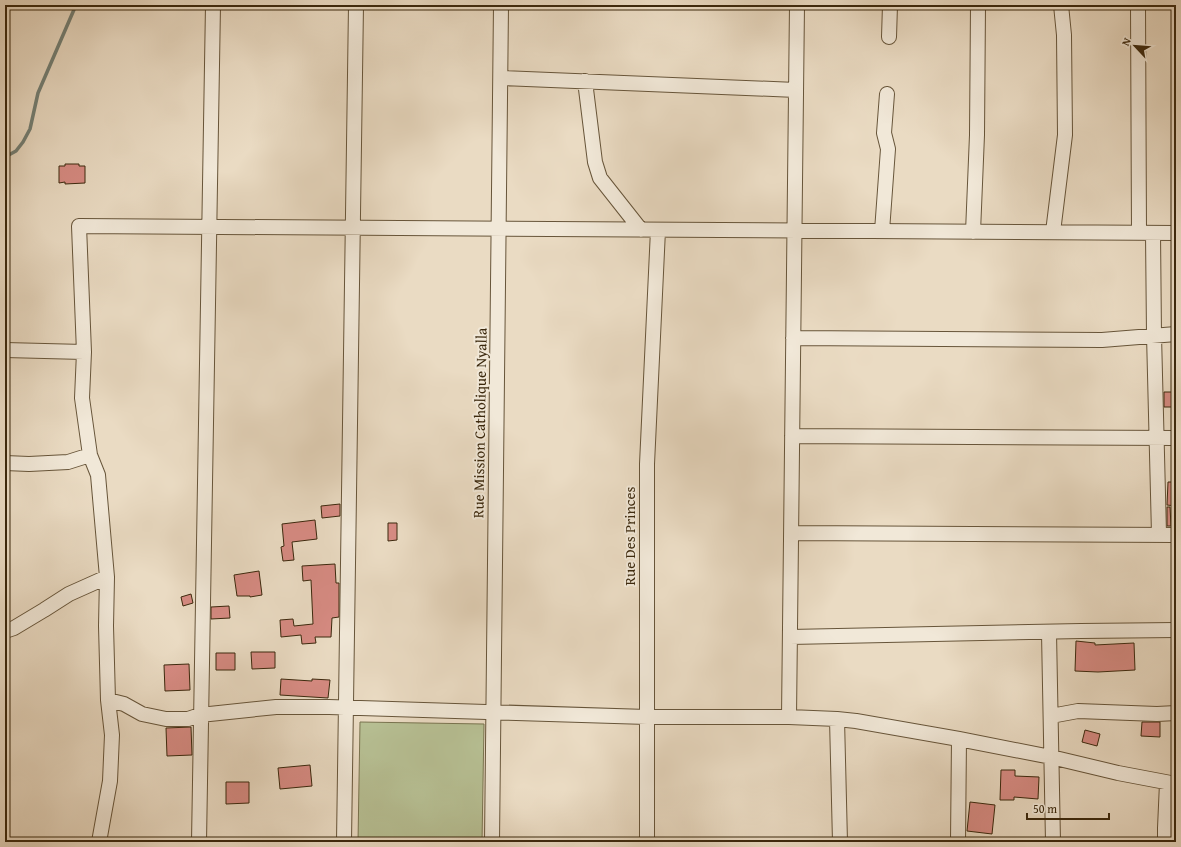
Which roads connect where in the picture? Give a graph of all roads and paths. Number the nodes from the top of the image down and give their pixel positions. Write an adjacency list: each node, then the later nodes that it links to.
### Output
1 (213, 5): 14 (street)
2 (356, 5): 15 (street)
3 (501, 5): 10 (street, Rue Mission Catholique Nyalla)
4 (797, 5): 12 (street)
5 (890, 5): 9 (street)
6 (978, 5): 21 (street)
7 (1061, 5): 22 (street)
8 (1138, 5): 23 (street)
9 (890, 37)
10 (501, 78): 11 (street); 16 (street, Rue Mission Catholique Nyalla)
11 (586, 81): 12 (street); 17 (street)
12 (796, 90): 19 (street)
13 (887, 94): 20 (street)
14 (209, 227): 15 (street); 29 (street); 47 (street)
15 (353, 228): 16 (street); 44 (street)
16 (499, 229): 17 (street); 45 (street, Rue Mission Catholique Nyalla)
17 (641, 230): 18 (street)
18 (658, 230): 19 (street); 49 (street, Rue Des Princes)
19 (794, 230): 20 (street); 27 (street)
20 (882, 231): 21 (street)
21 (973, 232): 22 (street)
22 (1053, 232): 23 (street)
23 (1146, 233): 24 (street); 26 (street)
24 (1176, 233)
25 (1176, 334): 26 (street)
26 (1154, 336): 27 (street); 31 (street)
27 (793, 338): 30 (street)
28 (5, 350): 29 (street)
29 (84, 352): 33 (street)
30 (792, 436): 31 (street); 35 (street)
31 (1157, 438): 32 (street); 36 (street)
32 (1176, 438)
33 (90, 455): 34 (street); 38 (street)
34 (5, 463)
35 (791, 532): 36 (street); 42 (street)
36 (1159, 534): 37 (street)
37 (1176, 535)
38 (107, 577): 40 (street); 43 (street)
39 (1176, 630): 41 (street)
40 (5, 631)
41 (1049, 633): 42 (street); 48 (street)
42 (790, 638): 50 (street)
43 (108, 700): 47 (street); 55 (street)
44 (345, 708): 45 (street); 47 (street); 57 (street)
45 (493, 713): 49 (street); 58 (street, Rue Mission Catholique Nyalla)
46 (1176, 713): 48 (street)
47 (200, 715): 56 (street)
48 (1051, 716): 53 (street)
49 (647, 717): 50 (street); 59 (street, Rue Des Princes)
50 (789, 717): 51 (street)
51 (837, 719): 52 (street); 60 (street)
52 (959, 739): 53 (street); 61 (street)
53 (1051, 757): 54 (street); 62 (street)
54 (1172, 784): 63 (street)
55 (100, 842)
56 (199, 842)
57 (344, 842)
58 (492, 842)
59 (646, 842)
60 (840, 842)
61 (958, 842)
62 (1053, 842)
63 (1165, 842)

